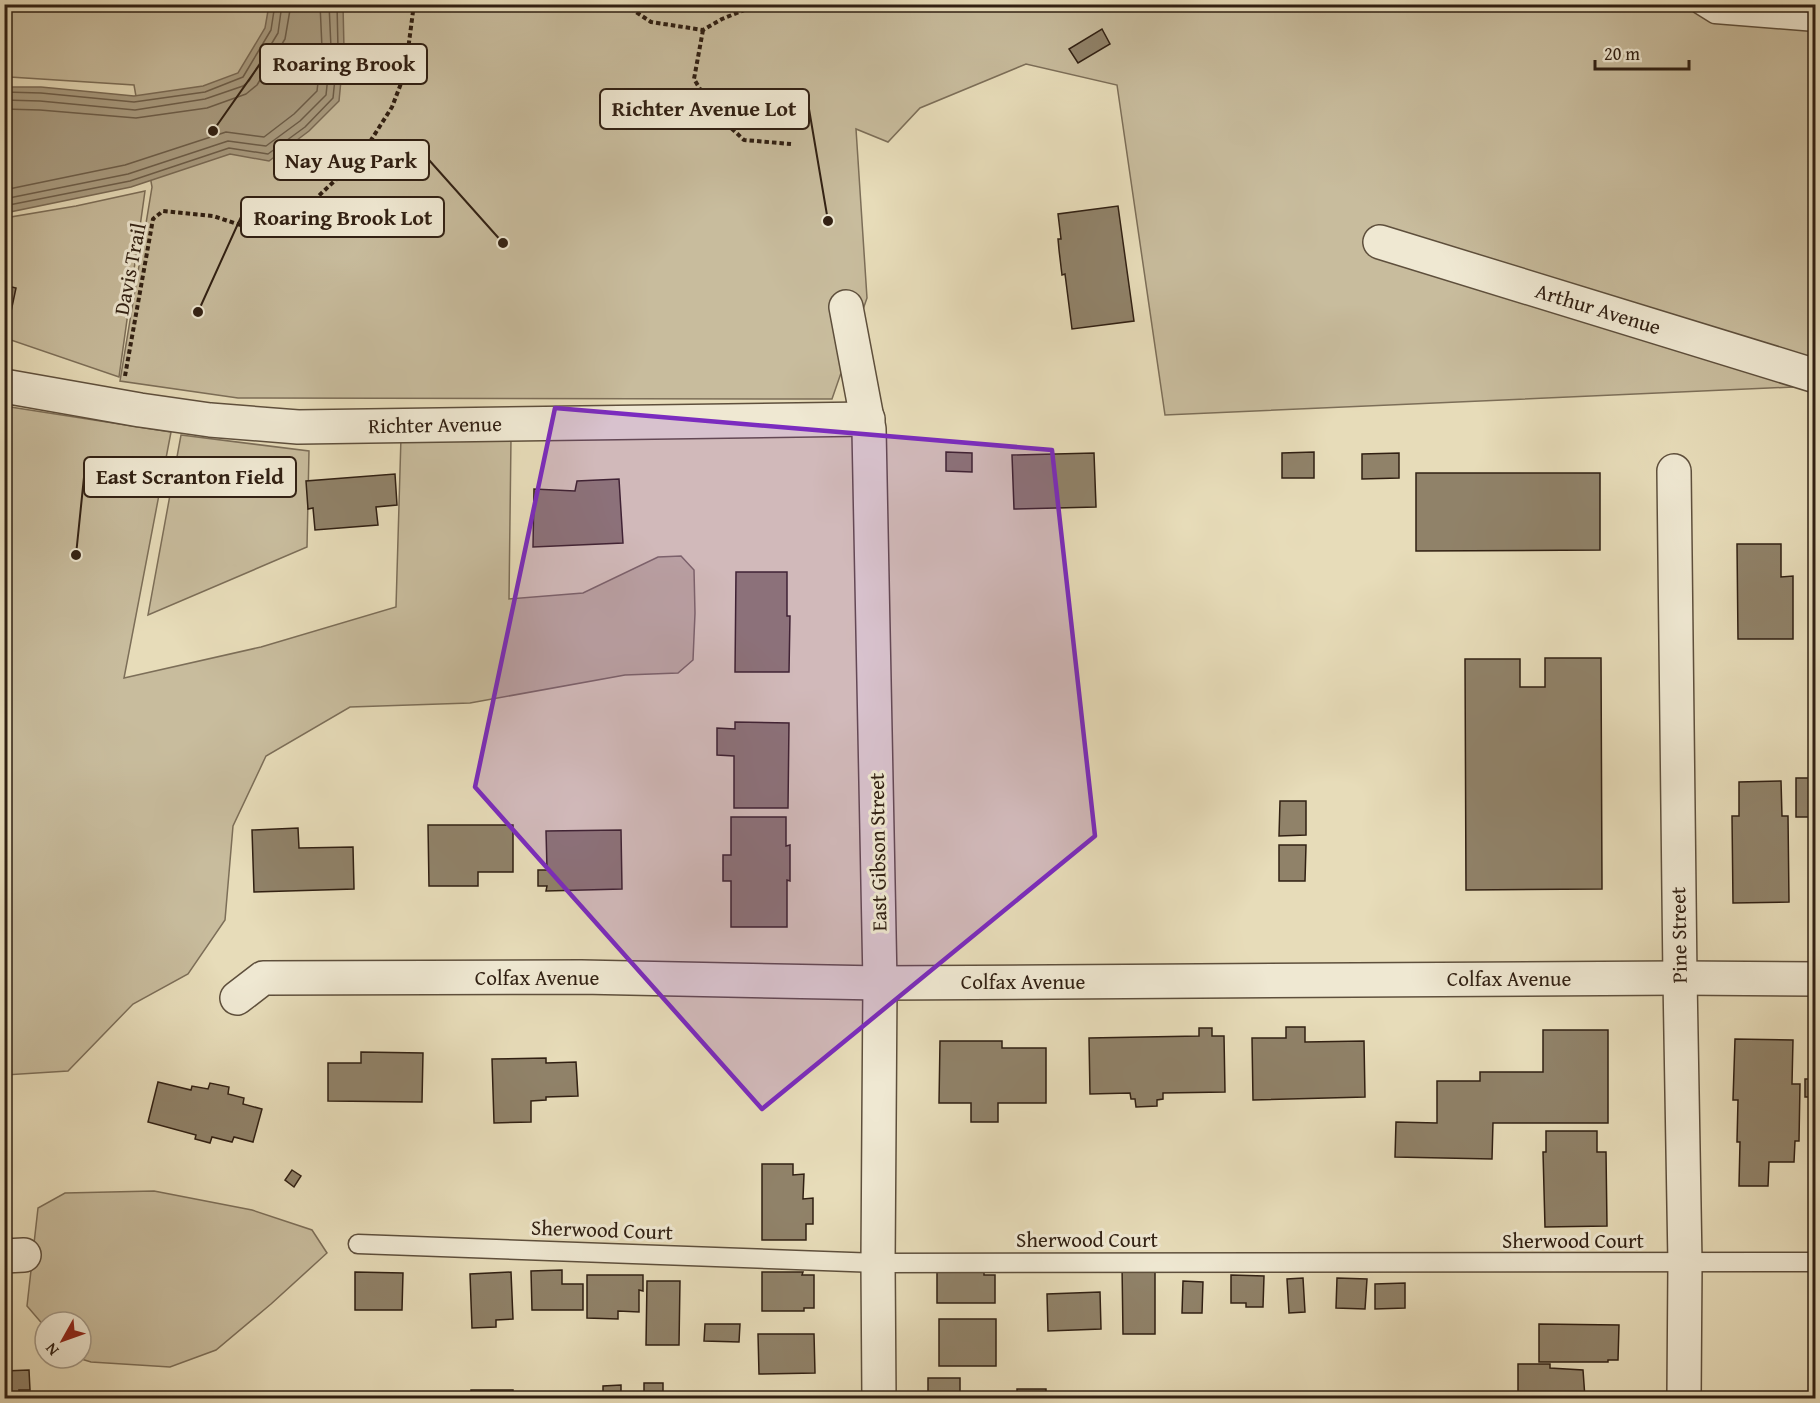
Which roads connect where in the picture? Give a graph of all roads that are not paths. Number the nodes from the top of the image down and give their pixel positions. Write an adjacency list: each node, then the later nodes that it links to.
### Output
1 (1699, 4): 2 (lane)
2 (1815, 22)
3 (1380, 242): 5 (street, Arthur Avenue)
4 (846, 307): 7 (street, East Gibson Street)
5 (1815, 376)
6 (4, 386): 7 (street, Richter Avenue)
7 (868, 419): 11 (street, East Gibson Street)
8 (1674, 471): 9 (street, Pine Street)
9 (1680, 978): 10 (street, Colfax Avenue); 11 (street, Colfax Avenue); 16 (street, Pine Street)
10 (1815, 979)
11 (880, 983): 12 (street, Colfax Avenue); 15 (street, East Gibson Street)
12 (237, 998)
13 (358, 1244): 15 (lane, Sherwood Court)
14 (1815, 1262): 16 (lane, Sherwood Court)
15 (878, 1263): 16 (lane, Sherwood Court); 17 (street, East Gibson Street)
16 (1685, 1263): 18 (street, Pine Street)
17 (879, 1398)
18 (1684, 1398)

